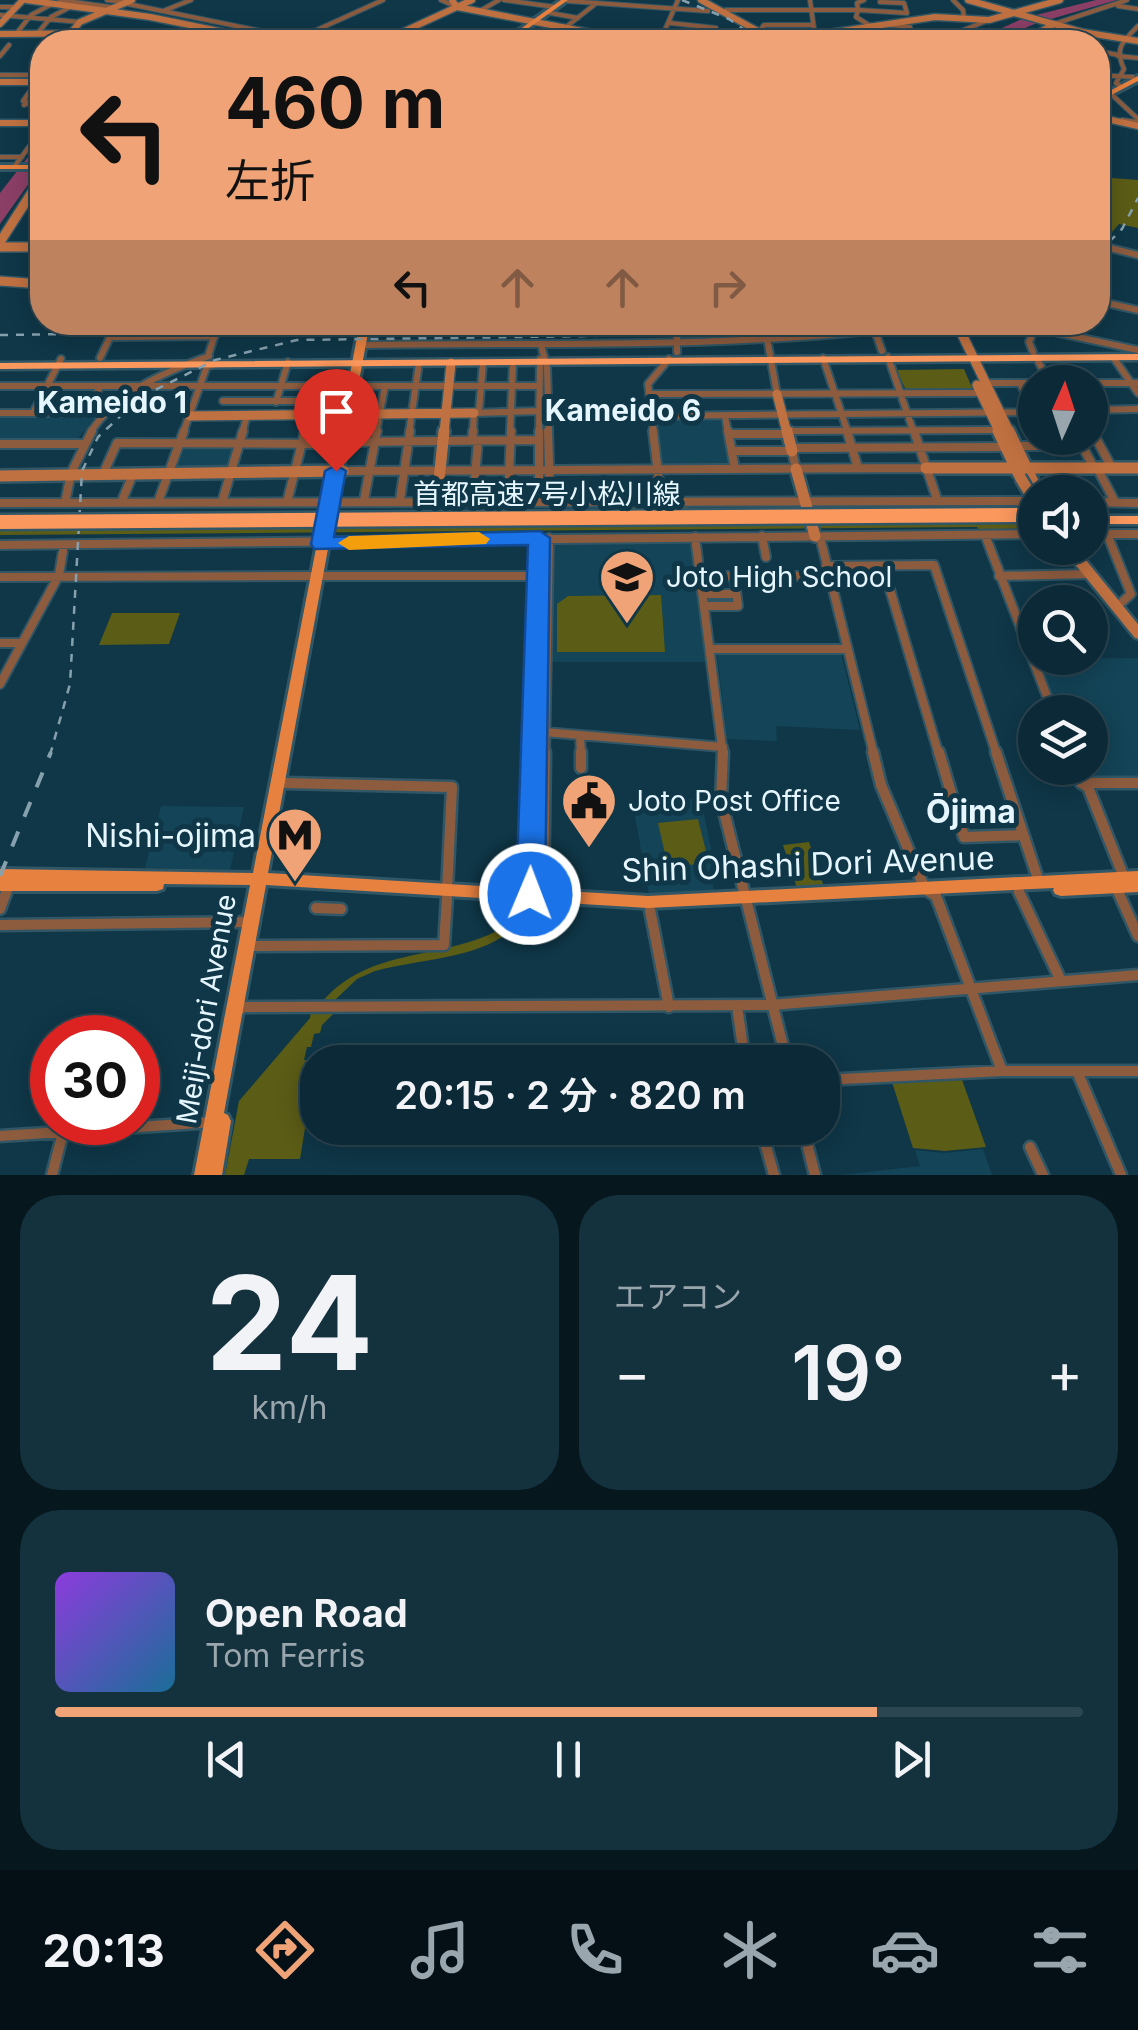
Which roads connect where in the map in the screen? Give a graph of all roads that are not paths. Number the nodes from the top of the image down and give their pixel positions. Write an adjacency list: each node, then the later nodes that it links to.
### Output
1 (24, 0): 19 (street); 32 (street)
2 (186, 0): 37 (street)
3 (383, 0): 68 (street)
4 (441, 0): 22 (street)
5 (472, 0): 22 (street)
6 (502, 0): 21 (street); 41 (street)
7 (678, 0): 38 (street)
8 (691, 0): 24 (street)
9 (740, 0): 39 (street)
10 (810, 0): 34 (street)
11 (864, 0): 40 (street)
12 (953, 0): 50 (street)
13 (968, 0): 27 (street)
14 (1060, 0): 45 (street)
15 (1127, 0): 30 (street)
16 (582, 1): 26 (street); 28 (street)
17 (762, 1): 33 (street)
18 (880, 1): 42 (street); 42 (street)
19 (56, 2): 25 (street); 29 (street); 44 (street)
20 (125, 2): 25 (street); 37 (street)
21 (527, 2): 26 (street); 47 (street)
22 (454, 3): 41 (street); 69 (street)
23 (630, 3): 28 (street); 38 (street)
24 (706, 3): 38 (street); 39 (street); 76 (street)
25 (110, 4): 36 (street)
26 (561, 4): 49 (street); 53 (main road)
27 (992, 4): 45 (street)
28 (594, 5): 49 (street)
29 (72, 6): 36 (street); 48 (street)
30 (1117, 6): 35 (street); 57 (street)
31 (0, 7): 32 (street)
32 (15, 8): 43 (street)
33 (760, 8): 34 (street); 39 (street)
34 (811, 8): 40 (street); 59 (street)
35 (1138, 9)
36 (101, 10): 46 (street); 52 (street)
37 (163, 10): 67 (street)
38 (674, 10): 54 (street)
39 (731, 10): 62 (street)
40 (858, 10): 42 (street); 60 (street)
41 (478, 12): 47 (street)
42 (881, 12)
43 (4, 15): 44 (street); 55 (street)
44 (31, 15): 48 (street); 85 (street)
45 (1018, 15): 51 (street); 56 (street)
46 (147, 16): 65 (street); 66 (street)
47 (504, 17): 53 (street)
48 (50, 18): 52 (street); 63 (street)
49 (578, 18): 58 (street)
50 (964, 18): 51 (street); 60 (street)
51 (989, 20): 81 (street)
52 (80, 22): 64 (street)
53 (537, 22): 58 (street); 70 (main road); 71 (main road)
54 (670, 23): 74 (street); 75 (street)
55 (0, 24)
56 (1051, 24): 57 (street); 82 (street)
57 (1065, 25): 83 (street)
58 (565, 26): 72 (street); 73 (street)
59 (813, 26): 62 (street); 77 (street)
60 (874, 26): 78 (street); 79 (street); 80 (street)
61 (1137, 26): 88 (street)
62 (761, 29)
63 (40, 30)
64 (73, 30)
65 (138, 30)
66 (211, 30)
67 (255, 30)
68 (317, 30)
69 (403, 30)
70 (525, 30)
71 (527, 30)
72 (558, 30)
73 (583, 30)
74 (666, 30)
75 (716, 30)
76 (761, 30)
77 (814, 30)
78 (850, 30)
79 (878, 30)
80 (904, 30)
81 (964, 30)
82 (1045, 30)
83 (1077, 30)
84 (0, 34): 85 (street)
85 (16, 34): 86 (street)
86 (30, 34)
87 (1110, 37): 88 (street)
88 (1126, 40): 89 (street); 93 (street)
89 (1138, 41)
90 (0, 45): 92 (street)
91 (1110, 54): 93 (street)
92 (0, 56)
93 (1118, 56): 94 (street); 100 (street)
94 (1138, 58)
95 (0, 75): 98 (street)
96 (1136, 77): 100 (main road); 104 (main road)
97 (1110, 78): 100 (street)
98 (30, 79)
99 (30, 80): 101 (street)
100 (1119, 80): 102 (main road)
101 (0, 82)
102 (1110, 88)
103 (30, 92): 105 (street)
104 (1110, 93): 107 (street)
105 (24, 105)
106 (1110, 119): 107 (street)
107 (1138, 123)
108 (30, 125): 109 (street)
109 (2, 126)
110 (30, 144): 112 (street)
111 (0, 157): 112 (street)
112 (22, 157): 114 (street)
113 (0, 168): 114 (main road)
114 (15, 168): 115 (main road)
115 (30, 171)
116 (30, 194): 117 (street)
117 (0, 244): 118 (street)
118 (30, 246)
119 (1110, 248): 120 (street)
120 (1138, 255)
121 (0, 280): 122 (street)
122 (30, 283)
123 (1110, 304): 124 (street)
124 (1138, 310)
125 (366, 335): 143 (main road, Meiji-dori Avenue)
126 (813, 335): 134 (street)
127 (877, 335): 136 (street)
128 (954, 335): 137 (street)
129 (960, 335): 137 (street)
130 (1033, 335): 138 (street)
131 (1077, 335): 135 (street)
132 (215, 336): 145 (street); 147 (street)
133 (678, 336): 134 (street); 141 (street); 142 (street)
134 (767, 338): 140 (street)
135 (1138, 353): 138 (highway); 144 (highway)
136 (885, 354): 137 (highway); 140 (highway); 146 (highway); 174 (street)
137 (967, 354): 138 (highway); 173 (street)
138 (1034, 354): 144 (highway); 155 (street)
139 (428, 355): 141 (highway); 143 (highway); 143 (street); 153 (highway); 168 (street)
140 (769, 355): 142 (highway); 146 (highway); 176 (street)
141 (542, 356): 142 (highway); 151 (highway); 172 (street); 245 (street)
142 (673, 356): 175 (street)
143 (362, 357): 147 (highway); 150 (highway); 166 (main road, Meiji-dori Avenue)
144 (1113, 357): 156 (street)
145 (100, 358): 147 (highway); 148 (highway)
146 (823, 358): 177 (street)
147 (208, 359): 149 (highway); 150 (highway); 163 (street)
148 (59, 362): 149 (highway); 152 (highway); 160 (street)
149 (191, 362): 162 (street)
150 (288, 362): 165 (street)
151 (513, 362): 154 (highway); 171 (street)
152 (0, 363)
153 (451, 363): 154 (highway); 169 (street)
154 (482, 363): 170 (street)
155 (1040, 365)
156 (1134, 382): 158 (street); 178 (street)
157 (1018, 383): 173 (street)
158 (1108, 383)
159 (0, 386): 160 (street)
160 (47, 386): 161 (street); 188 (street)
161 (100, 386): 162 (street); 189 (street)
162 (141, 386): 163 (street); 190 (street)
163 (200, 386): 164 (street); 198 (street)
164 (228, 386): 165 (street); 179 (street)
165 (280, 386): 166 (street); 180 (street)
166 (356, 386): 167 (street); 182 (main road, Meiji-dori Avenue)
167 (385, 386): 168 (street); 192 (street)
168 (416, 386): 169 (street); 193 (street)
169 (449, 386): 170 (street); 194 (street)
170 (481, 386): 171 (street); 185 (street)
171 (512, 386): 172 (street); 186 (street)
172 (538, 386): 184 (street)
173 (982, 388): 174 (street); 196 (street)
174 (900, 393): 177 (street); 195 (street)
175 (650, 394): 176 (street); 203 (street)
176 (777, 394): 177 (street); 205 (street)
177 (837, 394): 197 (street)
178 (1138, 394)
179 (222, 401): 180 (street); 199 (street)
180 (276, 401): 182 (street); 201 (street)
181 (1138, 409): 183 (street)
182 (350, 410): 192 (street); 202 (street); 218 (main road, Meiji-dori Avenue)
183 (1108, 410)
184 (538, 411): 186 (street); 212 (street)
185 (477, 412): 186 (street); 194 (street); 215 (street)
186 (511, 412): 211 (street)
187 (0, 413): 188 (street)
188 (33, 413): 189 (street)
189 (88, 413): 190 (street)
190 (103, 413): 220 (street)
191 (1018, 413): 196 (street)
192 (380, 414): 193 (street); 216 (street)
193 (412, 414): 194 (street); 213 (street)
194 (446, 414): 214 (street)
195 (908, 414): 196 (street); 197 (street); 206 (street)
196 (995, 414): 207 (street); 224 (street)
197 (843, 415): 205 (street); 208 (street)
198 (190, 416): 199 (street); 217 (street)
199 (217, 416): 200 (street)
200 (247, 416): 201 (street); 221 (street)
201 (271, 416): 202 (street)
202 (309, 416): 222 (street)
203 (652, 416): 204 (street); 236 (street)
204 (725, 416): 205 (street); 210 (street)
205 (783, 416): 209 (street)
206 (913, 430): 207 (street); 208 (street); 226 (street)
207 (997, 430): 224 (street)
208 (847, 431): 209 (street); 225 (street)
209 (787, 432): 210 (street); 227 (street)
210 (729, 434): 228 (street)
211 (510, 440): 212 (street); 215 (street); 243 (street)
212 (538, 440): 244 (street)
213 (408, 441): 214 (street); 216 (street); 240 (street)
214 (443, 441): 215 (street); 241 (street)
215 (475, 441): 242 (street)
216 (375, 442): 218 (street); 239 (street)
217 (180, 443): 221 (street); 249 (street); 252 (street)
218 (345, 443): 222 (street); 247 (main road, Meiji-dori Avenue)
219 (0, 444): 220 (street)
220 (81, 444): 251 (street)
221 (239, 444): 222 (street); 248 (street)
222 (302, 444): 246 (street)
223 (1018, 446): 224 (street)
224 (1010, 447): 226 (street); 250 (street)
225 (852, 448): 226 (street); 227 (street); 231 (street)
226 (919, 448): 232 (street)
227 (791, 449): 228 (street); 238 (street)
228 (732, 450): 237 (street)
229 (1088, 455): 233 (street)
230 (1105, 455): 234 (street)
231 (858, 468): 232 (street); 238 (street)
232 (926, 468): 250 (street); 261 (street)
233 (1095, 468): 234 (street); 250 (street); 270 (street)
234 (1112, 468): 235 (street)
235 (1138, 468)
236 (658, 469): 237 (street); 245 (street); 259 (street)
237 (735, 469): 238 (street)
238 (796, 469): 260 (street)
239 (370, 470): 240 (street); 247 (street); 262 (street)
240 (404, 470): 241 (street); 263 (street)
241 (440, 470): 242 (street); 264 (street)
242 (476, 470): 243 (street); 256 (street)
243 (509, 470): 244 (street); 257 (street)
244 (539, 470): 245 (street); 258 (street)
245 (549, 470): 255 (street)
246 (295, 471): 247 (street); 248 (street); 268 (street)
247 (339, 471): 275 (main road, Meiji-dori Avenue)
248 (231, 472): 249 (street); 274 (street)
249 (169, 473): 253 (street); 267 (street)
250 (1022, 473)
251 (69, 474): 252 (street); 254 (street); 272 (street)
252 (103, 474): 253 (street)
253 (132, 474): 266 (street)
254 (0, 476)
255 (550, 498): 258 (street); 259 (street)
256 (473, 499): 257 (street); 264 (street)
257 (508, 499): 258 (street)
258 (539, 499)
259 (661, 499): 260 (street)
260 (804, 499): 261 (street); 280 (street, bridge)
261 (937, 499): 265 (street)
262 (364, 500): 263 (street); 275 (street)
263 (400, 500): 264 (street)
264 (437, 500)
265 (1018, 501)
266 (122, 502): 267 (street); 272 (street)
267 (158, 502): 274 (street)
268 (287, 502): 274 (street); 275 (street)
269 (1108, 502): 270 (street)
270 (1115, 502): 273 (street)
271 (0, 503): 272 (street)
272 (66, 503)
273 (1138, 503)
274 (219, 505)
275 (332, 507): 288 (main road, Meiji-dori Avenue, bridge)
276 (1018, 518): 279 (highway, 首都高速7号小松川線, bridge)
277 (1108, 518): 278 (highway)
278 (1138, 518)
279 (0, 524)
280 (813, 532): 284 (street); 286 (street); 296 (street)
281 (1018, 534): 284 (street)
282 (1108, 534): 283 (street)
283 (1138, 534)
284 (985, 535): 303 (street)
285 (695, 536): 286 (street); 289 (street); 301 (street)
286 (762, 536): 292 (street)
287 (1108, 536): 304 (street)
288 (326, 537): 289 (street); 291 (street); 299 (main road, Meiji-dori Avenue)
289 (544, 538): 300 (street); 319 (street)
290 (0, 545): 291 (street)
291 (64, 545): 298 (street)
292 (766, 556)
293 (1085, 565): 297 (street)
294 (1087, 565): 297 (street)
295 (883, 566): 296 (street); 327 (street); 327 (street)
296 (828, 571): 302 (street); 315 (street)
297 (1091, 572): 303 (street); 309 (street); 312 (street)
298 (58, 576): 299 (street); 306 (street); 314 (street)
299 (319, 576): 300 (street); 323 (main road, Meiji-dori Avenue); 330 (main road, Meiji-dori Avenue)
300 (537, 576): 335 (street)
301 (700, 576): 302 (street); 307 (street)
302 (734, 576): 308 (street)
303 (1000, 576): 318 (street)
304 (1124, 576): 305 (street); 309 (street)
305 (1138, 576)
306 (0, 577)
307 (703, 594): 308 (street); 310 (street)
308 (736, 594): 310 (street)
309 (1122, 602): 311 (street)
310 (704, 606): 316 (street)
311 (1138, 622)
312 (1138, 634)
313 (0, 643): 314 (street)
314 (22, 643): 317 (street)
315 (846, 649): 316 (street); 332 (street)
316 (712, 650): 321 (street)
317 (0, 684)
318 (1046, 695)
319 (544, 732): 320 (street); 335 (street)
320 (580, 736): 321 (street); 322 (street)
321 (723, 747): 336 (street)
322 (581, 768)
323 (284, 783): 330 (main road, Meiji-dori Avenue); 334 (street)
324 (1108, 783): 325 (street)
325 (1138, 784)
326 (1084, 785): 331 (street)
327 (1023, 835): 329 (street)
328 (3, 882): 330 (main road, Shin Ohashi Dori Avenue); 337 (street)
329 (1039, 882): 331 (main road, Shin Ohashi Dori Avenue); 332 (main road, Shin Ohashi Dori Avenue)
330 (262, 883): 334 (main road, Shin Ohashi Dori Avenue); 341 (main road, Meiji-dori Avenue); 344 (main road, Meiji-dori Avenue)
331 (1129, 883): 333 (main road, Shin Ohashi Dori Avenue); 343 (street)
332 (931, 892): 333 (main road, Shin Ohashi Dori Avenue); 336 (main road, Shin Ohashi Dori Avenue); 347 (street)
333 (1019, 892): 346 (street)
334 (447, 893): 335 (main road, Shin Ohashi Dori Avenue); 344 (street)
335 (536, 899): 336 (main road, Shin Ohashi Dori Avenue); 340 (main road, Shin Ohashi Dori Avenue)
336 (746, 902): 340 (main road, Shin Ohashi Dori Avenue); 348 (street)
337 (0, 909)
338 (323, 909): 339 (street)
339 (341, 909)
340 (650, 910): 350 (street)
341 (250, 922): 342 (street); 351 (main road, Meiji-dori Avenue)
342 (0, 925)
343 (1138, 936)
344 (254, 946): 351 (main road, Meiji-dori Avenue)
345 (1138, 975): 346 (street)
346 (1061, 981): 347 (street)
347 (970, 989): 348 (street); 354 (street)
348 (771, 1005): 349 (street); 353 (street)
349 (737, 1006): 350 (street); 352 (street)
350 (668, 1007): 351 (street)
351 (238, 1011): 358 (main road, Meiji-dori Avenue); 368 (main road, Meiji-dori Avenue)
352 (742, 1045)
353 (782, 1045)
354 (1002, 1071): 356 (street); 357 (street)
355 (1138, 1071): 356 (street)
356 (1077, 1072): 372 (street)
357 (840, 1079)
358 (214, 1122): 359 (street); 367 (main road, Meiji-dori Avenue)
359 (160, 1126)
360 (30, 1134): 361 (street)
361 (0, 1136)
362 (60, 1145): 366 (street)
363 (766, 1145): 369 (street)
364 (808, 1145): 370 (street)
365 (1030, 1147): 371 (street)
366 (52, 1175)
367 (204, 1175)
368 (213, 1175)
369 (774, 1175)
370 (815, 1175)
371 (1042, 1175)
372 (1121, 1175)

